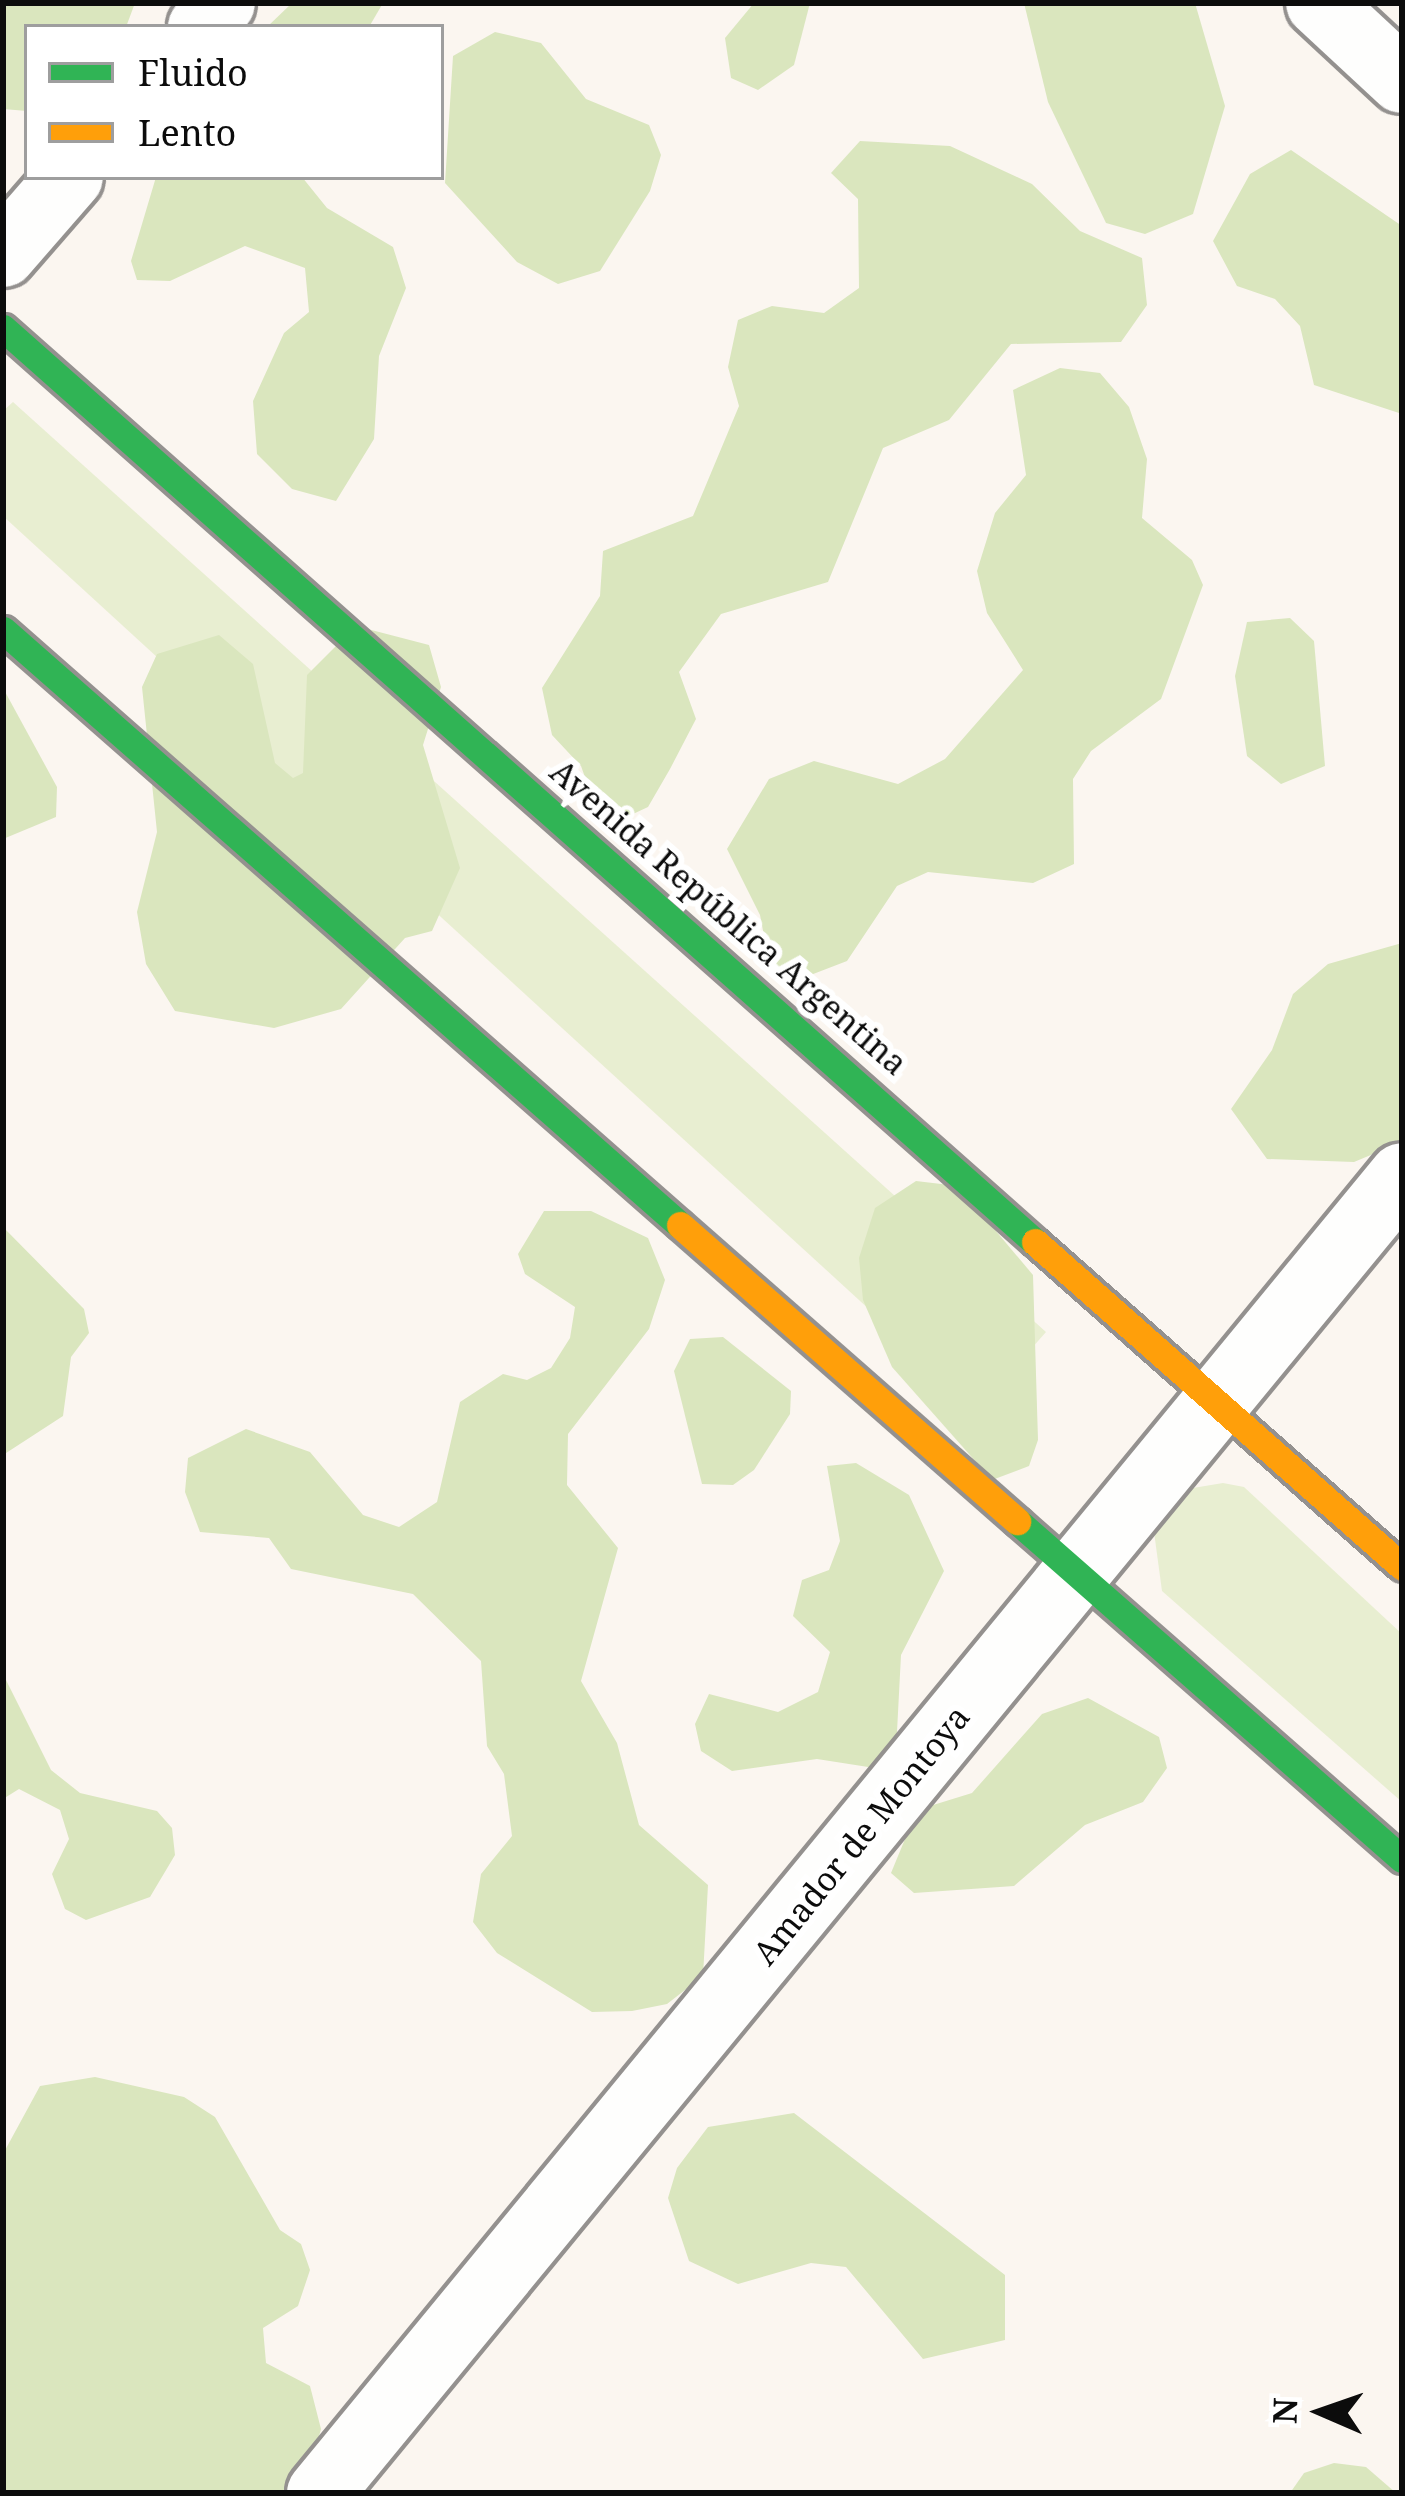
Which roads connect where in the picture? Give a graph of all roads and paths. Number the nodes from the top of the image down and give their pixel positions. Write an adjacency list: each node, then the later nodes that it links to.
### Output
1 (1319, 3): 2 (street)
2 (1402, 80)
3 (67, 180): 4 (street)
4 (3, 254)
5 (3, 328): 8 (main road, Avenida República Argentina)
6 (3, 631): 10 (main road)
7 (1402, 1176): 8 (street, Amador de Montoya)
8 (1220, 1397): 9 (main road, Avenida República Argentina); 10 (street, Amador de Montoya)
9 (1402, 1567)
10 (1076, 1573): 11 (main road); 12 (street, Amador de Montoya)
11 (1402, 1859)
12 (320, 2493)

